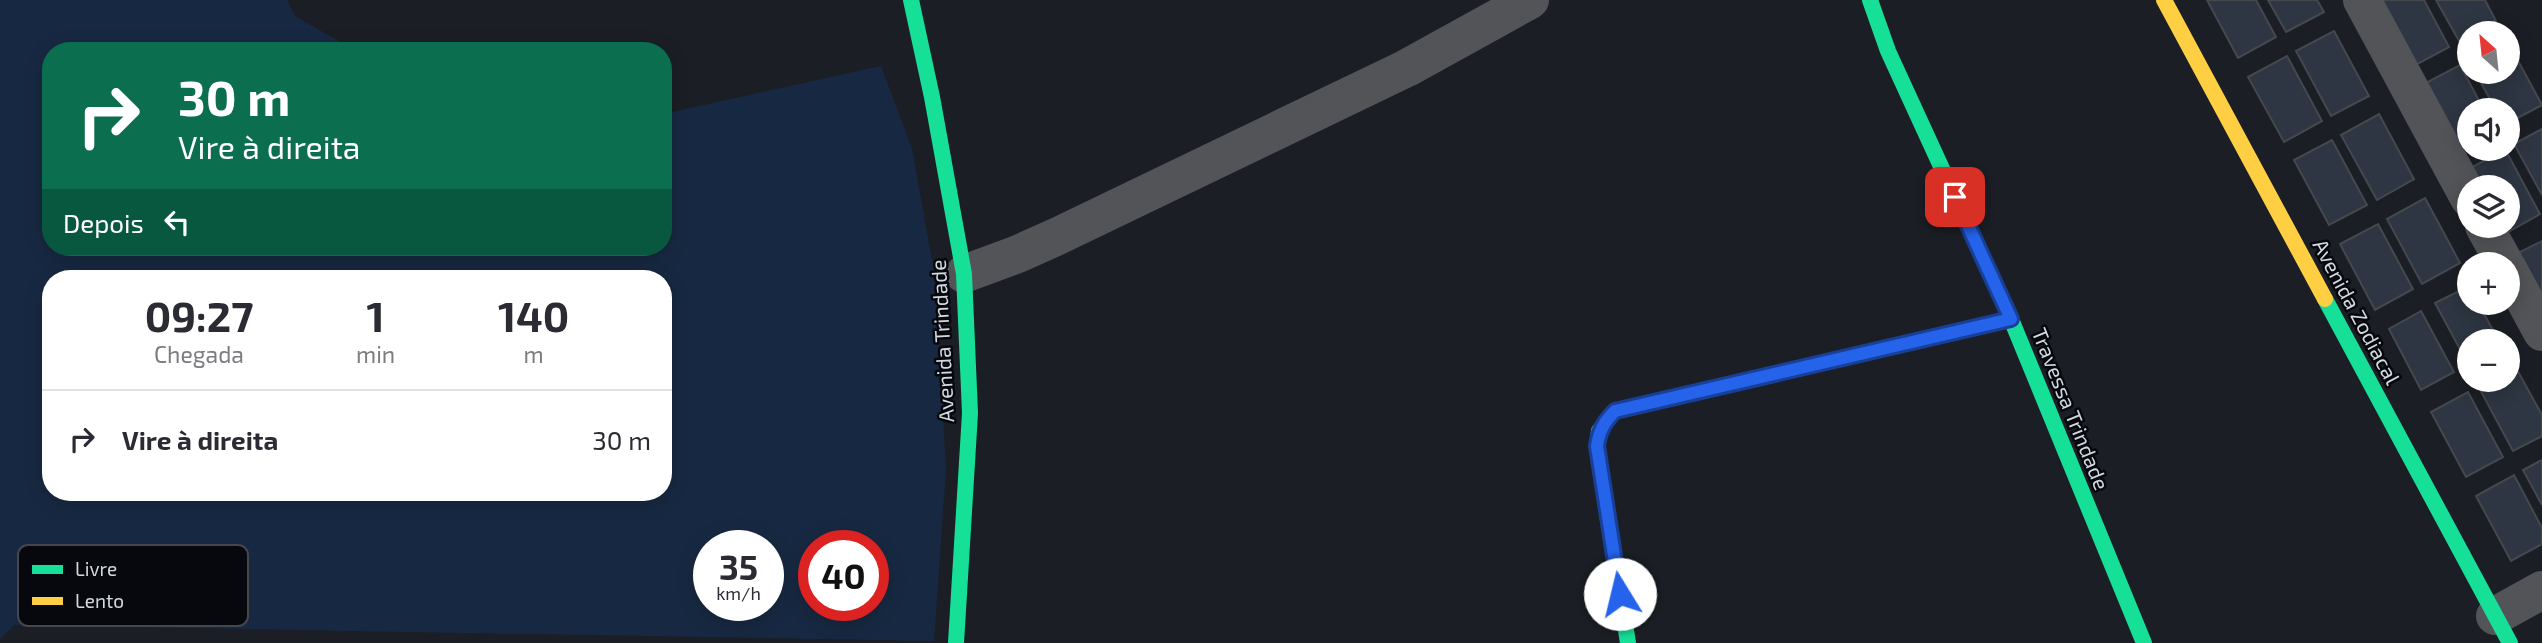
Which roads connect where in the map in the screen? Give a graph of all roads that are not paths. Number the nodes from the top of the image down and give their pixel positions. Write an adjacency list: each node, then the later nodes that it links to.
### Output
1 (911, 0): 7 (street, Avenida Trindade)
2 (1531, 0): 7 (street)
3 (1870, 0): 9 (street, Travessa Trindade)
4 (2164, 0): 12 (street, Avenida Zodiacal)
5 (2362, 0): 6 (street)
6 (2457, 176)
7 (964, 274): 13 (street, Avenida Trindade)
8 (2520, 291): 10 (street)
9 (2011, 319): 14 (street); 15 (street, Travessa Trindade)
10 (2542, 332)
11 (2542, 590): 12 (street)
12 (2502, 629)
13 (956, 643)
14 (1628, 643)
15 (2144, 643)

